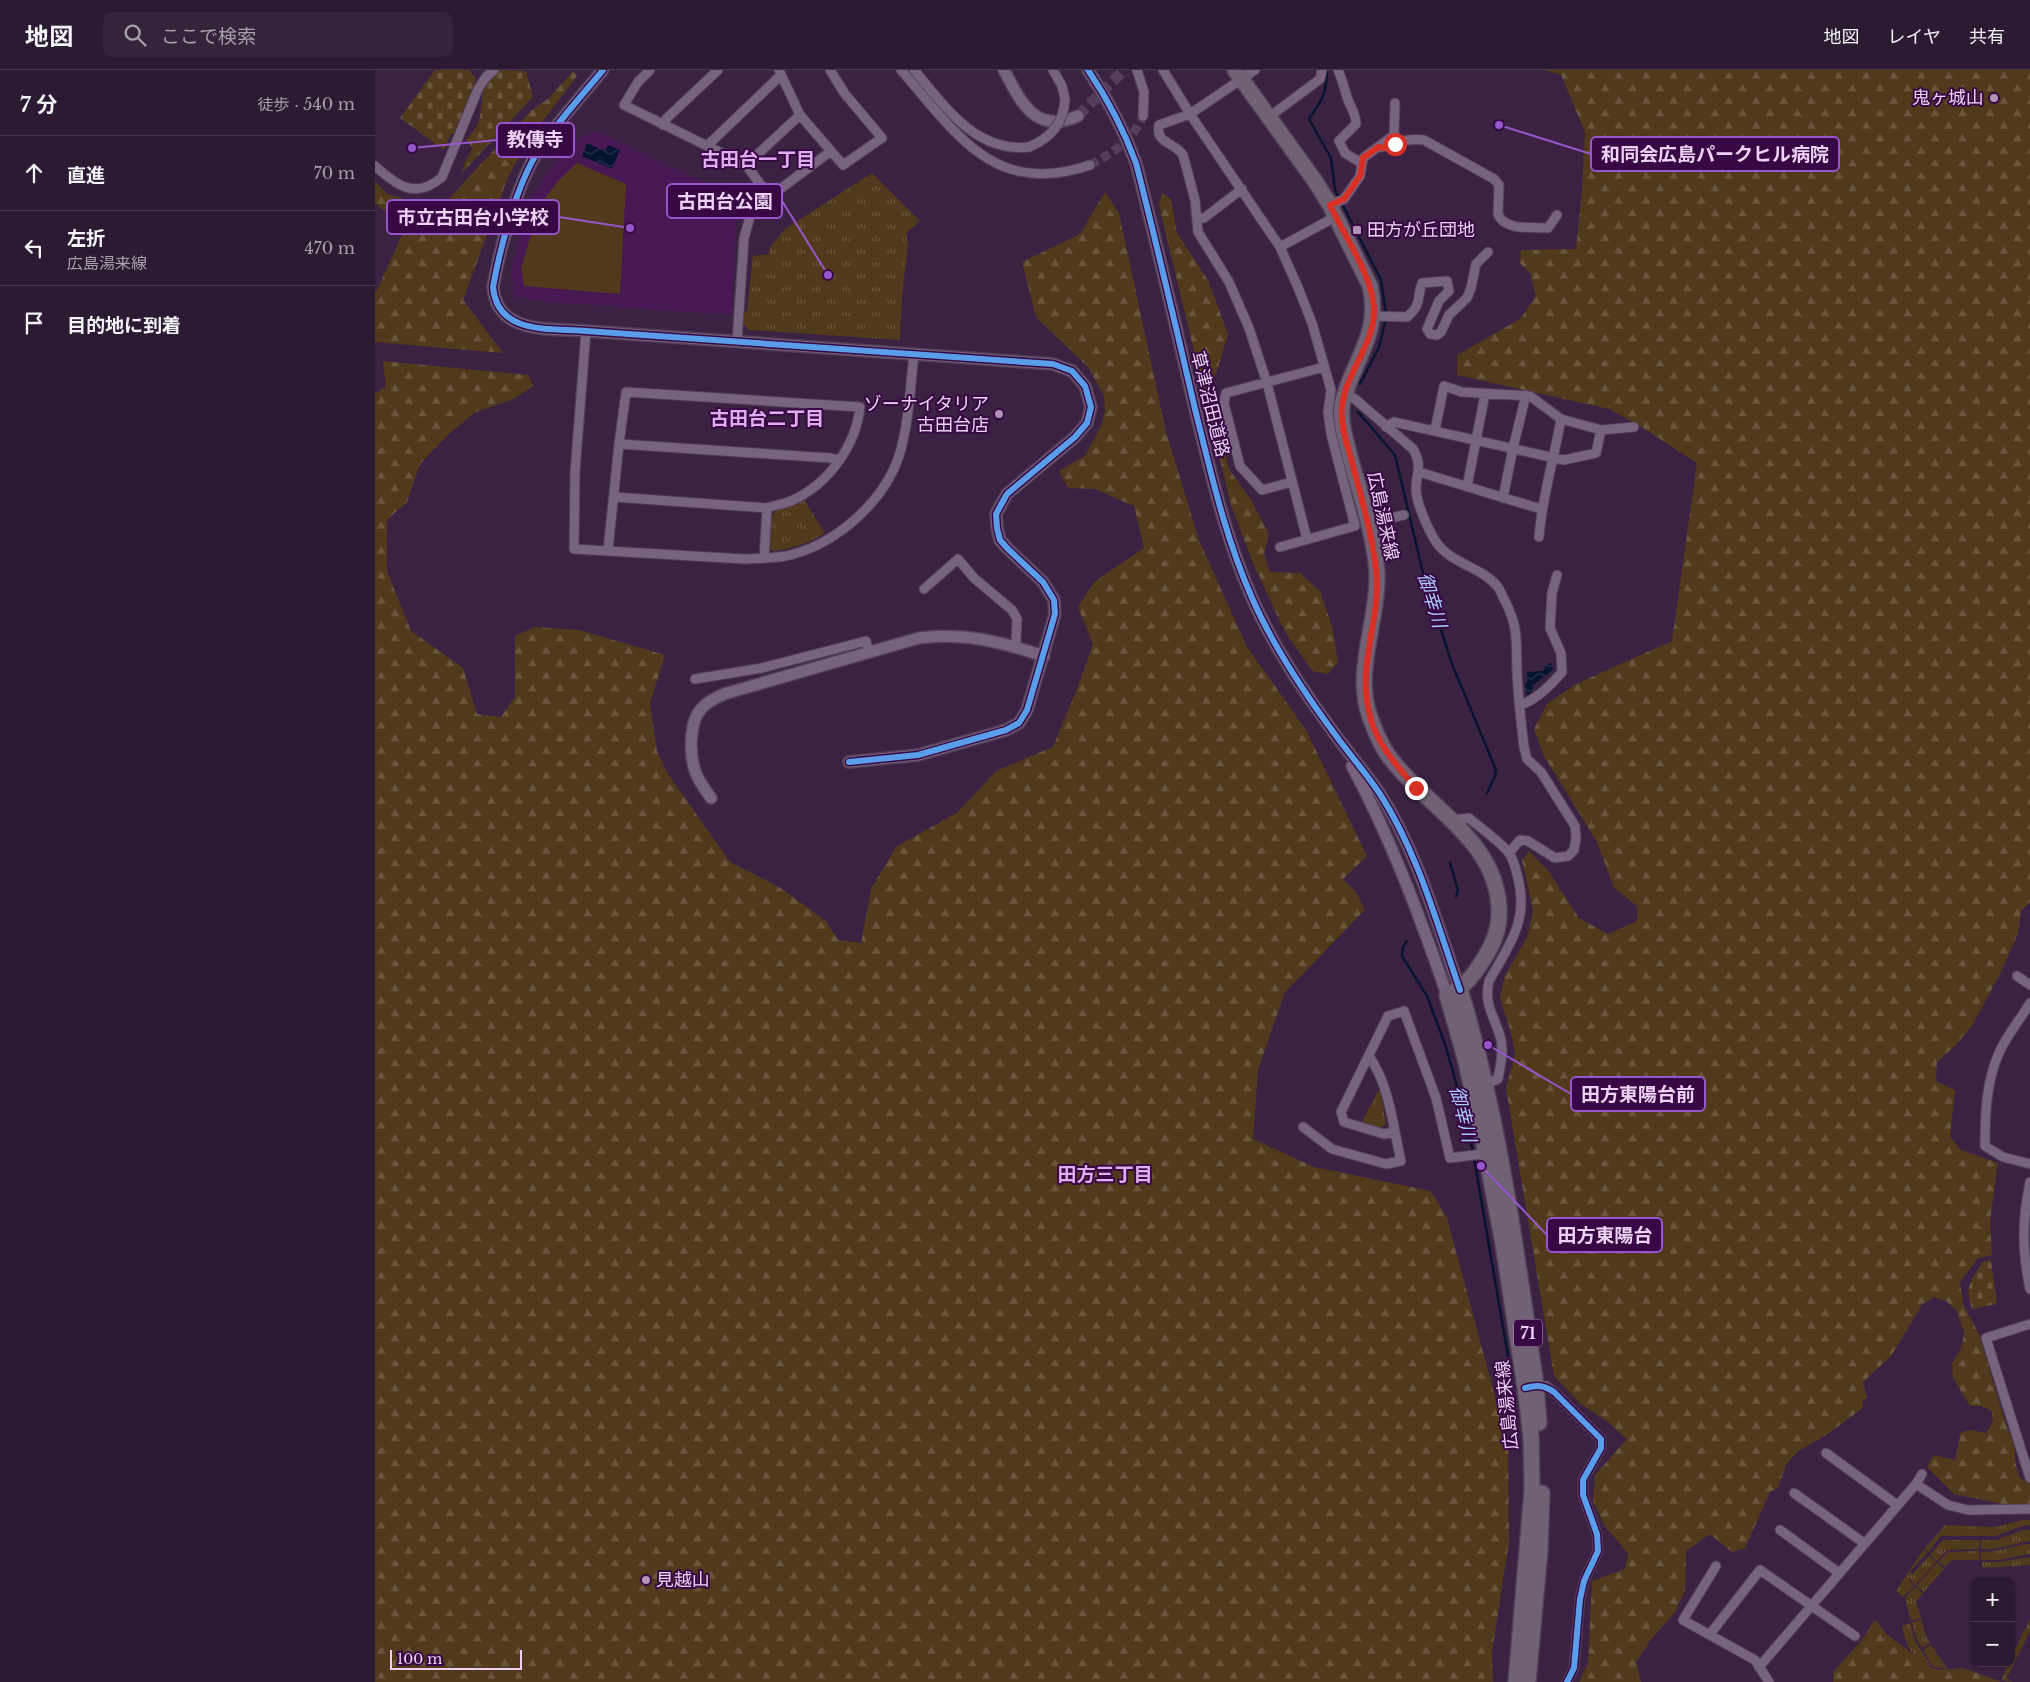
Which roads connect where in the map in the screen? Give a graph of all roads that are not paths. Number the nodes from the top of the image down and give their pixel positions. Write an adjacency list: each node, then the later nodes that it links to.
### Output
1 (494, 70): 30 (street)
2 (603, 70): 39 (street)
3 (651, 70): 23 (street)
4 (718, 70): 23 (street)
5 (830, 70): 26 (street)
6 (901, 70): 29 (street)
7 (914, 70): 9 (street, bridge)
8 (1004, 70): 20 (street)
9 (1053, 70)
10 (1088, 70): 84 (street, 草津沼田道路)
11 (1137, 70): 21 (street)
12 (1163, 70): 18 (street)
13 (1322, 70): 22 (street)
14 (1338, 70): 27 (street)
15 (780, 73): 19 (street); 24 (street)
16 (1244, 73): 18 (street); 22 (main road, 広島湯来線)
17 (1395, 103): 25 (street)
18 (1190, 114): 31 (street); 35 (street)
19 (800, 115): 26 (street); 28 (street)
20 (1078, 116)
21 (1143, 116)
22 (1269, 117): 33 (main road, 広島湯来線)
23 (663, 125): 24 (street)
24 (707, 146): 28 (street)
25 (1378, 147): 27 (street); 34 (street)
26 (831, 151): 32 (street)
27 (1361, 163): 33 (street)
28 (746, 165): 32 (street)
29 (1090, 165)
30 (375, 166)
31 (1242, 190): 35 (street); 36 (street)
32 (770, 196): 40 (street)
33 (1332, 211): 36 (street); 38 (main road, 広島湯来線)
34 (1557, 215)
35 (1197, 219): 43 (street)
36 (1280, 247): 42 (street)
37 (1489, 252): 38 (street)
38 (1373, 316): 44 (main road, 広島湯来線)
39 (586, 331): 40 (street); 69 (street)
40 (737, 341): 41 (street)
41 (914, 354): 70 (street); 75 (street)
42 (1324, 367): 43 (street); 67 (street)
43 (1267, 382): 58 (street); 58 (street)
44 (1345, 393): 48 (street); 80 (main road, 広島湯来線)
45 (1485, 394): 46 (street); 50 (street); 52 (street)
46 (1526, 395): 47 (street); 54 (street)
47 (1561, 420): 51 (street); 55 (street)
48 (1386, 426): 50 (street); 57 (street)
49 (1635, 427): 51 (street)
50 (1435, 430): 52 (street)
51 (1601, 430): 55 (street)
52 (1476, 439): 54 (street); 59 (street)
53 (619, 444): 56 (street); 56 (street); 60 (street)
54 (1513, 448): 55 (street); 61 (street)
55 (1554, 458): 63 (street)
56 (839, 460): 62 (street)
57 (1419, 472): 59 (street); 77 (street)
58 (1292, 482): 67 (street)
59 (1467, 487): 61 (street)
60 (614, 497): 62 (street); 69 (street)
61 (1503, 498): 63 (street)
62 (767, 508): 70 (street)
63 (1541, 509): 66 (street)
64 (1404, 515): 65 (street)
65 (1377, 521)
66 (1539, 536)
67 (1307, 539): 68 (street)
68 (1280, 547)
69 (608, 550): 70 (street)
70 (764, 558)
71 (1557, 575): 77 (street)
72 (924, 589): 73 (street)
73 (1013, 648): 74 (street); 75 (street)
74 (869, 653): 76 (street); 79 (street)
75 (1044, 656): 78 (street)
76 (695, 680)
77 (1520, 705): 81 (street)
78 (849, 762)
79 (711, 798)
80 (1455, 823): 81 (street); 84 (main road, 広島湯来線)
81 (1509, 853): 87 (street)
82 (2017, 976): 83 (street)
83 (2030, 985)
84 (1454, 992): 87 (main road, 広島湯来線 / 71); 90 (main road, 広島湯来線 / 71)
85 (2030, 1003): 91 (street)
86 (1369, 1056): 89 (street); 89 (street); 90 (street)
87 (1485, 1084): 90 (main road, 広島湯来線 / 71)
88 (1303, 1127): 89 (street)
89 (1394, 1132)
90 (1493, 1152): 95 (main road, 広島湯来線 / 71)
91 (2030, 1164)
92 (2030, 1182): 93 (street)
93 (2030, 1289)
94 (2030, 1324): 98 (street)
95 (1531, 1386): 111 (main road, 広島湯来線 / 71); 112 (main road, 広島湯来線 / 71); 113 (street)
96 (1827, 1453): 101 (street)
97 (1921, 1474): 99 (street)
98 (2030, 1478)
99 (1916, 1484): 101 (street); 102 (street)
100 (1794, 1493): 104 (street)
101 (1897, 1505): 104 (street)
102 (2030, 1509)
103 (1780, 1530): 106 (street)
104 (1865, 1543): 106 (street)
105 (1716, 1566): 108 (street)
106 (1839, 1573): 107 (street)
107 (1811, 1606): 108 (street); 109 (street); 110 (street)
108 (1710, 1634): 110 (street)
109 (1855, 1636)
110 (1759, 1667): 114 (street)
111 (1516, 1682)
112 (1528, 1682)
113 (1567, 1682)
114 (1769, 1682)

